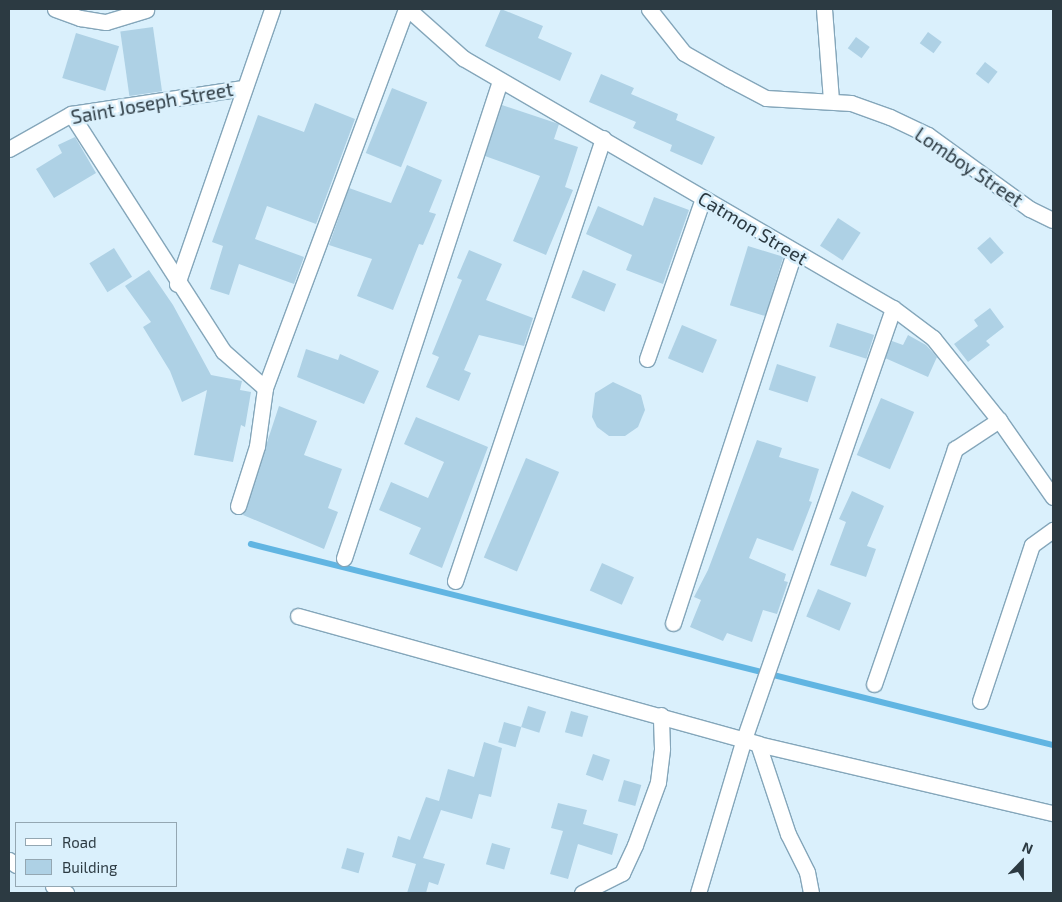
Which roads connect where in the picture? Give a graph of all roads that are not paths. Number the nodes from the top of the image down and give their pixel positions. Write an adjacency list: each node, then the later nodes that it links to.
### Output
1 (55, 9): 6 (street)
2 (272, 9): 8 (street)
3 (407, 9): 7 (street, Catmon Street); 19 (street)
4 (649, 9): 9 (street, Lomboy Street)
5 (824, 9): 9 (street)
6 (146, 10)
7 (500, 81): 11 (street, Catmon Street); 24 (street)
8 (243, 88): 10 (street, Saint Joseph Street); 16 (street)
9 (831, 101): 14 (street, Lomboy Street)
10 (71, 114): 12 (street, Saint Joseph Street); 16 (street)
11 (603, 138): 13 (street, Catmon Street); 25 (street)
12 (9, 148)
13 (702, 198): 15 (street, Catmon Street); 18 (street)
14 (1053, 220)
15 (794, 253): 17 (street, Catmon Street); 27 (street)
16 (177, 284): 19 (street)
17 (893, 308): 20 (street, Catmon Street); 31 (street)
18 (647, 359)
19 (265, 388): 22 (street)
20 (999, 420): 21 (street, Catmon Street); 28 (street)
21 (1053, 497)
22 (238, 506)
23 (1053, 530): 29 (street)
24 (344, 558)
25 (455, 580)
26 (298, 616): 30 (street)
27 (673, 623)
28 (874, 684)
29 (980, 701)
30 (661, 715): 31 (street); 35 (street)
31 (751, 742): 32 (street); 36 (street); 37 (street)
32 (1053, 813)
33 (55, 887): 34 (street)
34 (66, 893)
35 (582, 893)
36 (698, 893)
37 (811, 893)

